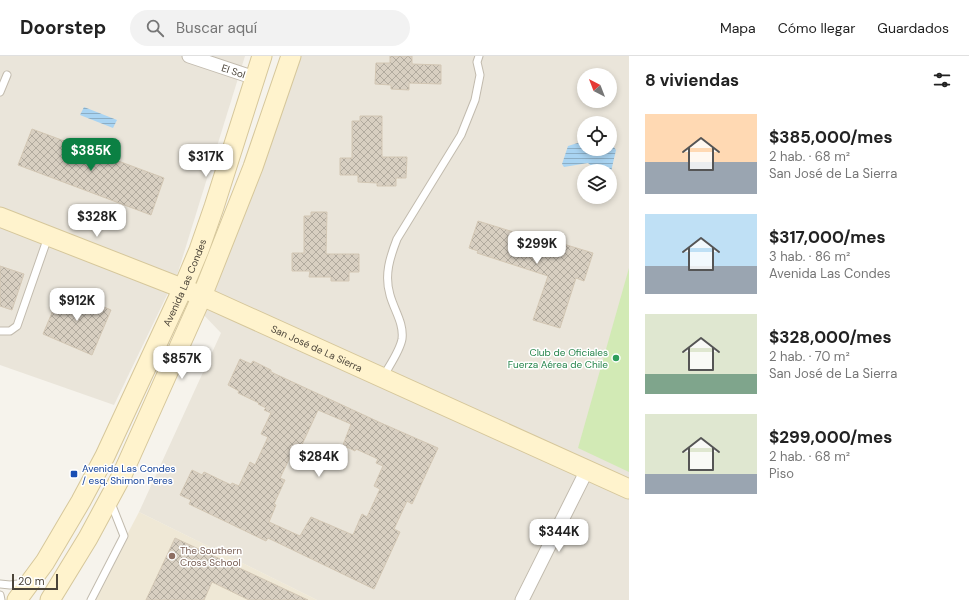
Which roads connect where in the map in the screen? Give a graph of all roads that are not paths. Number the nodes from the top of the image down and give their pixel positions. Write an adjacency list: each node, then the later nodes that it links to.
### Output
1 (189, 56): 7 (street, El Sol)
2 (262, 56): 7 (main road, Avenida Las Condes)
3 (291, 56): 12 (main road)
4 (470, 56): 5 (lane)
5 (478, 59): 14 (lane)
6 (7, 75): 8 (lane)
7 (255, 78): 11 (main road, Avenida Las Condes)
8 (0, 92)
9 (0, 217): 10 (main road, San José de La Sierra)
10 (48, 236): 11 (main road, San José de La Sierra); 13 (lane)
11 (182, 288): 12 (main road, San José de La Sierra); 18 (main road, Avenida Las Condes)
12 (202, 296): 14 (main road, San José de La Sierra); 17 (main road)
13 (0, 331)
14 (383, 378): 15 (main road, San José de La Sierra)
15 (587, 470): 16 (main road, San José de La Sierra); 25 (street)
16 (629, 490)
17 (110, 500): 23 (main road); 24 (lane)
18 (30, 582): 19 (lane); 22 (main road, Avenida Las Condes)
19 (0, 584)
20 (0, 595): 21 (lane)
21 (1, 600)
22 (17, 600)
23 (50, 600)
24 (91, 600)
25 (522, 600)

